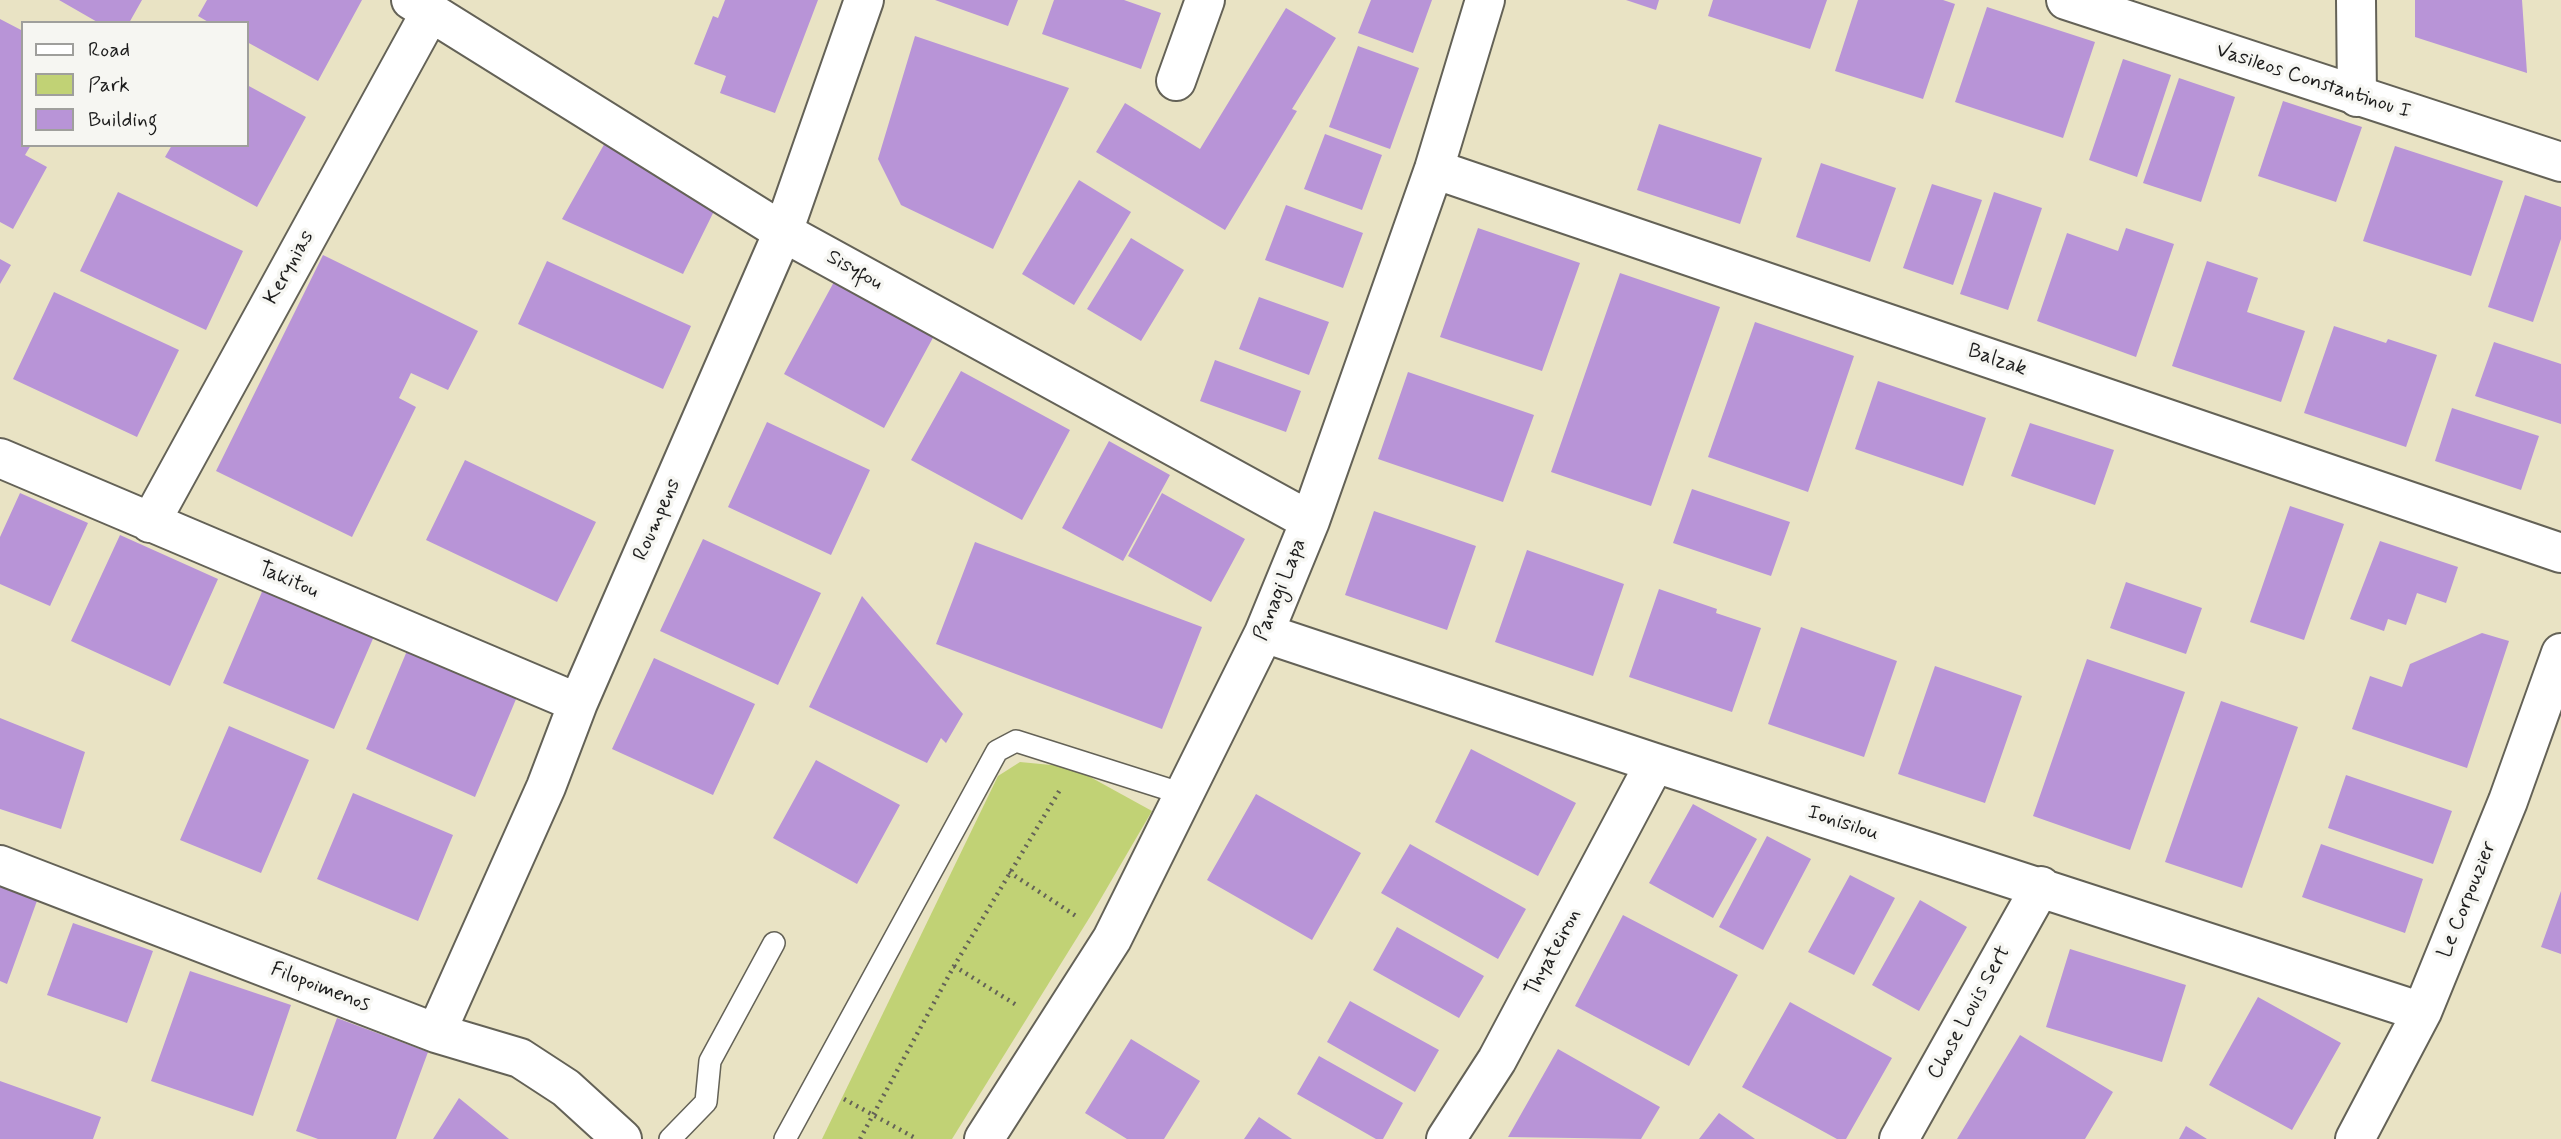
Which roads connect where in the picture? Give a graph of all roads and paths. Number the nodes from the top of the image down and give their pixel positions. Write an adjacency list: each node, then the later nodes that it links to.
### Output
1 (864, 0): 11 (street, Roumpens)
2 (1205, 0): 7 (street)
3 (1485, 0): 10 (street, Panagi Lapa)
4 (2066, 0): 8 (street, Vasileos Constantinou I)
5 (2356, 0): 8 (street)
6 (421, 6): 11 (street, Sisyfou); 14 (street, Kerynias)
7 (1176, 81)
8 (2357, 97): 9 (street, Vasileos Constantinou I)
9 (2561, 162)
10 (1434, 169): 13 (street, Panagi Lapa); 15 (street, Balzak)
11 (783, 232): 13 (street, Sisyfou); 18 (street, Roumpens)
12 (0, 458): 14 (street, Takitou)
13 (1310, 521): 16 (street, Panagi Lapa)
14 (150, 523): 18 (street, Takitou)
15 (2561, 553)
16 (1264, 633): 20 (street, Ionisilou); 21 (street, Panagi Lapa)
17 (2561, 653): 28 (street, Le Corpouzier)
18 (578, 703): 30 (street, Roumpens)
19 (1077, 761): 21 (lane); 23 (path); 31 (lane)
20 (1654, 764): 24 (street, Ionisilou); 39 (street, Thyateiron)
21 (1186, 795): 25 (street, Panagi Lapa)
22 (0, 865): 30 (street, Filopoimenos)
23 (1009, 872): 25 (path); 27 (path)
24 (2041, 887): 28 (street, Ionisilou); 40 (street, Chose Louis Sert)
25 (1112, 939): 29 (street, Panagi Lapa)
26 (774, 943): 34 (lane)
27 (954, 966): 29 (path); 32 (path)
28 (2422, 1012): 41 (street, Le Corpouzier)
29 (1056, 1029): 38 (street, Panagi Lapa)
30 (436, 1033): 33 (street, Filopoimenos)
31 (816, 1084): 32 (path); 35 (lane)
32 (874, 1115): 36 (path); 37 (path)
33 (622, 1139)
34 (670, 1139)
35 (785, 1139)
36 (860, 1139)
37 (917, 1139)
38 (985, 1139)
39 (1446, 1139)
40 (1899, 1139)
41 (2355, 1139)

